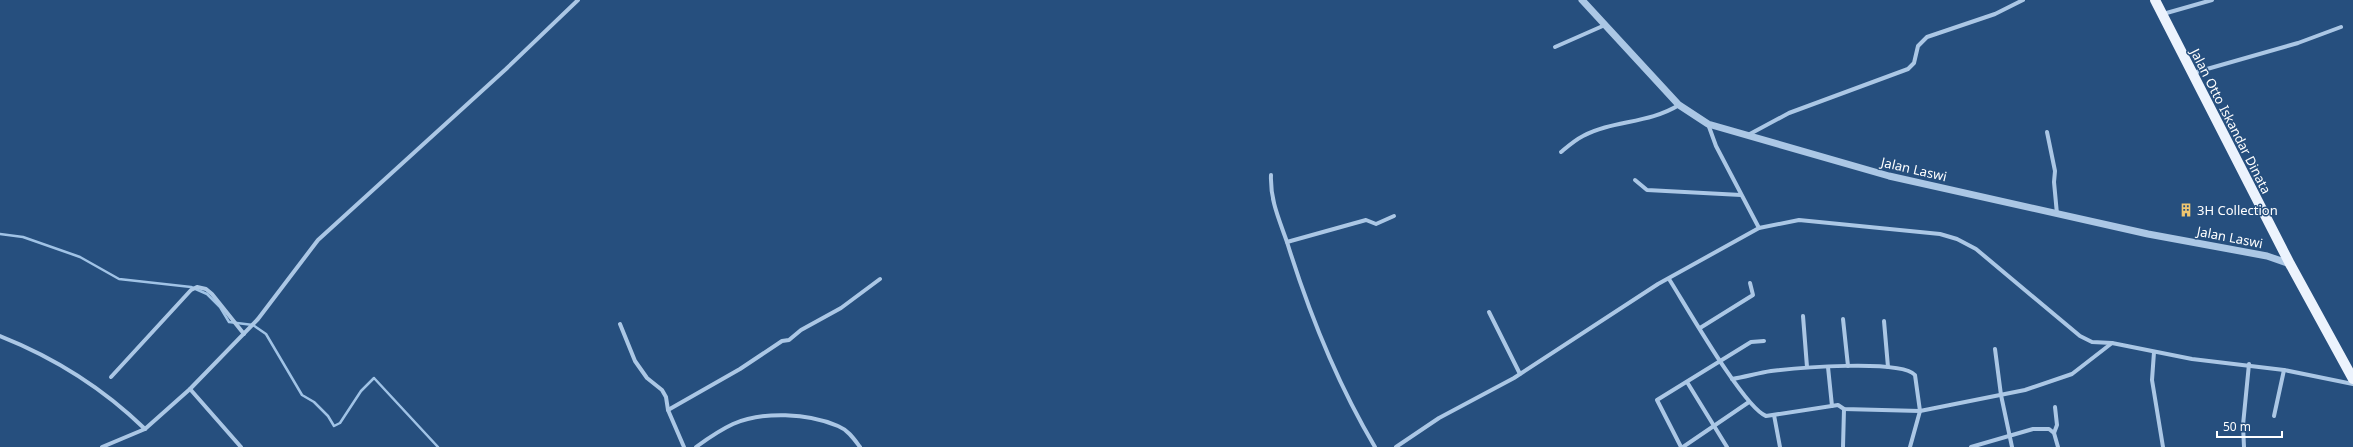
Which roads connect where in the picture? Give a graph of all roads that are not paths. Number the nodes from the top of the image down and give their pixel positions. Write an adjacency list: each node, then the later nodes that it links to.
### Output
1 (578, 0): 33 (street)
2 (1582, 0): 7 (street, Jalan Laswi)
3 (2024, 0): 14 (street)
4 (2155, 0): 6 (main road, Jalan Otto Iskandar Dinata)
5 (2212, 0): 6 (street)
6 (2162, 14): 10 (main road, Jalan Otto Iskandar Dinata)
7 (1605, 25): 9 (street); 11 (street, Jalan Laswi)
8 (2341, 27): 10 (street)
9 (1555, 46)
10 (2193, 73): 23 (main road, Jalan Otto Iskandar Dinata)
11 (1679, 105): 12 (street, Jalan Laswi); 15 (street)
12 (1708, 124): 14 (street, Jalan Laswi); 18 (street)
13 (2046, 132): 19 (street)
14 (1748, 135): 19 (street, Jalan Laswi)
15 (1560, 152)
16 (1271, 175): 22 (street)
17 (1635, 180): 18 (street)
18 (1741, 195): 21 (street)
19 (2057, 214): 23 (street, Jalan Laswi)
20 (1394, 216): 22 (street)
21 (1758, 228): 25 (street); 36 (street)
22 (1287, 242): 72 (street)
23 (2290, 264): 49 (main road, Jalan Otto Iskandar Dinata)
24 (880, 279): 58 (street)
25 (1669, 279): 32 (street); 46 (street)
26 (1750, 283): 32 (street)
27 (1490, 312): 46 (street)
28 (1803, 316): 42 (street)
29 (1843, 319): 41 (street)
30 (1884, 321): 44 (street)
31 (620, 324): 58 (street)
32 (1700, 328): 39 (street)
33 (245, 332): 47 (street); 52 (street)
34 (0, 336): 63 (street)
35 (1764, 341): 39 (street)
36 (2112, 343): 38 (street); 53 (street)
37 (1994, 349): 53 (street)
38 (2154, 352): 40 (street); 82 (street)
39 (1721, 360): 48 (street); 50 (street)
40 (2249, 364): 45 (street); 83 (street)
41 (1848, 366): 43 (street); 44 (street)
42 (1807, 367): 43 (street); 48 (street)
43 (1828, 367): 55 (street)
44 (1888, 367): 59 (street)
45 (2284, 370): 51 (street); 61 (street)
46 (1520, 374): 73 (street)
47 (111, 377)
48 (1732, 379): 54 (street)
49 (2353, 380)
50 (1687, 382): 62 (street); 74 (street)
51 (2353, 384)
52 (190, 389): 63 (street); 68 (street)
53 (2001, 395): 59 (street); 65 (street)
54 (1749, 402): 60 (street); 62 (street)
55 (1832, 406): 57 (street); 60 (street)
56 (2056, 406): 64 (street)
57 (1844, 409): 59 (street); 77 (street)
58 (668, 410): 69 (street)
59 (1920, 411): 78 (street)
60 (1774, 415): 76 (street)
61 (2274, 416)
62 (1715, 426): 74 (street); 75 (street)
63 (145, 429): 67 (street)
64 (2054, 433): 65 (street); 81 (street)
65 (2010, 437): 66 (street); 80 (street)
66 (1978, 446): 79 (street)
67 (102, 447)
68 (241, 447)
69 (684, 447)
70 (696, 447): 71 (street)
71 (860, 447)
72 (1375, 447)
73 (1396, 447)
74 (1682, 447)
75 (1727, 447)
76 (1780, 447)
77 (1842, 447)
78 (1910, 447)
79 (1971, 447)
80 (2012, 447)
81 (2058, 447)
82 (2163, 447)
83 (2244, 447)

